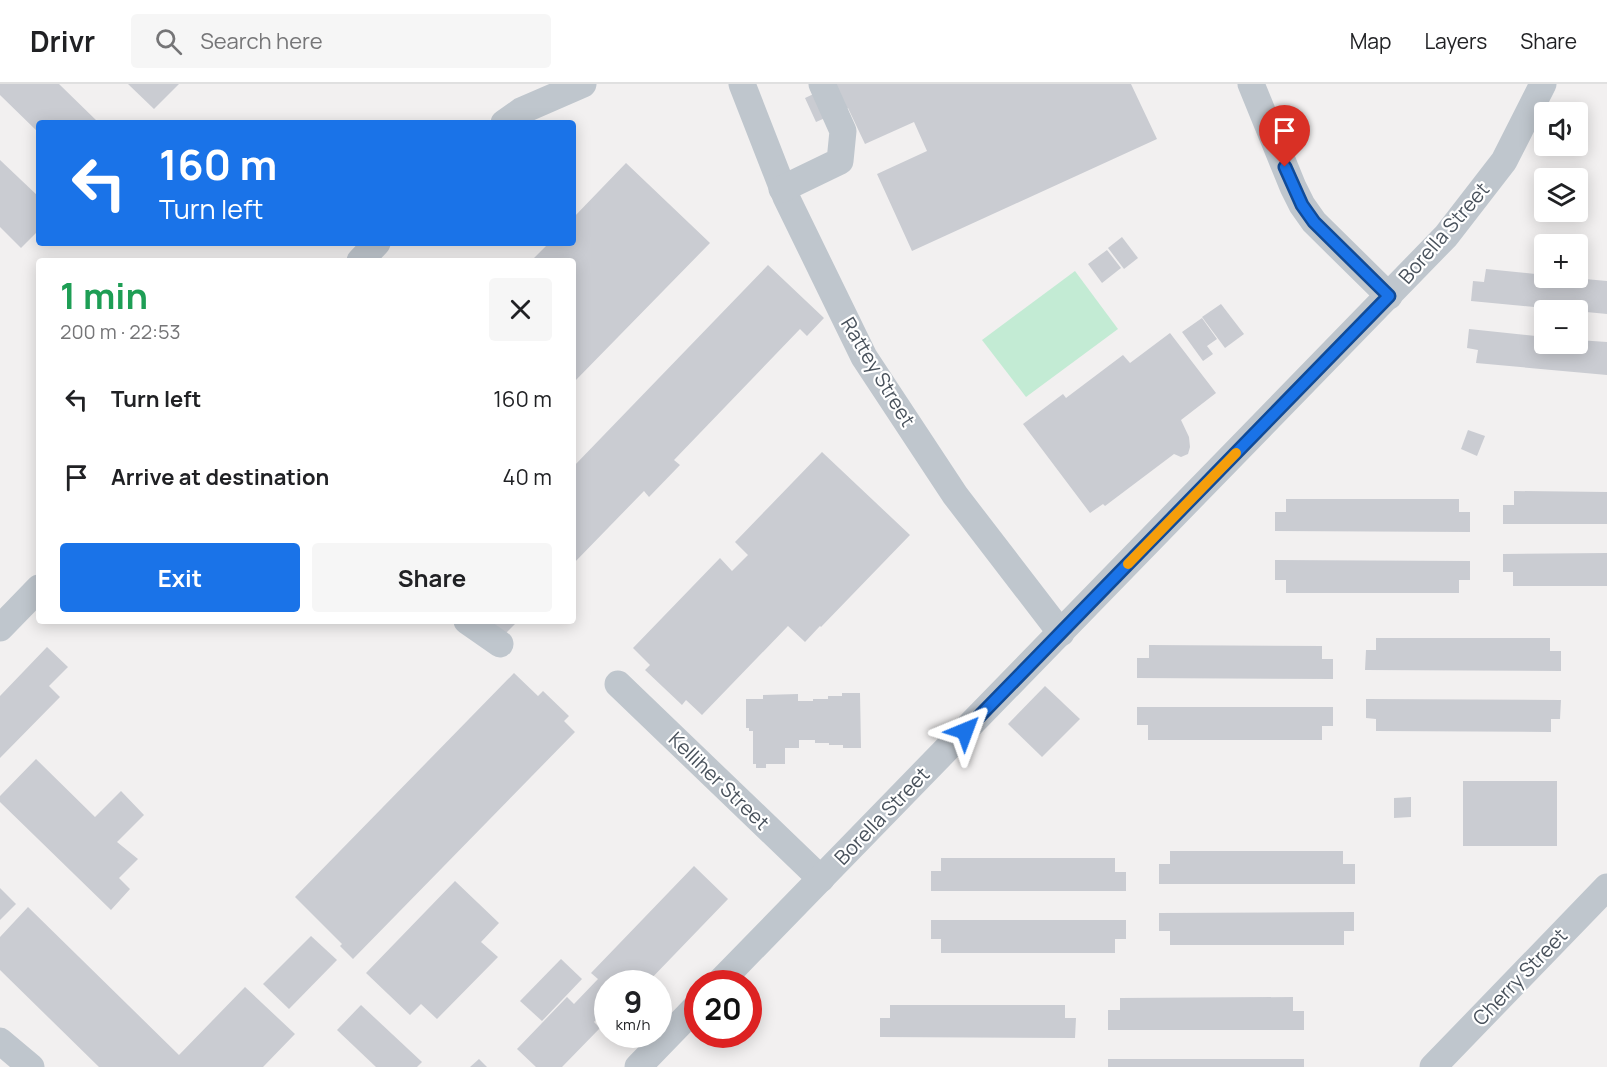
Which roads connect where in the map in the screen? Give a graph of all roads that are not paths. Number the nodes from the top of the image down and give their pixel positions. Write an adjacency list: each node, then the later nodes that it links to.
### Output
1 (583, 84): 6 (lane)
2 (822, 84): 7 (lane)
3 (1251, 84): 10 (lane)
4 (1543, 84): 10 (lane, Borella Street)
5 (749, 90): 7 (lane, Rattey Street)
6 (508, 120)
7 (782, 189): 14 (lane, Rattey Street)
8 (374, 246): 9 (lane)
9 (363, 258)
10 (1389, 296): 14 (lane, Borella Street)
11 (36, 591): 13 (lane)
12 (471, 624): 15 (lane)
13 (0, 628)
14 (1061, 633): 17 (lane, Borella Street)
15 (500, 644)
16 (618, 684): 17 (lane, Kelliher Street)
17 (821, 879): 19 (lane, Borella Street)
18 (1607, 887): 24 (lane, Cherry Street)
19 (732, 970)
20 (684, 1019): 23 (lane)
21 (0, 1041): 22 (lane)
22 (31, 1067)
23 (638, 1067)
24 (1433, 1067)

